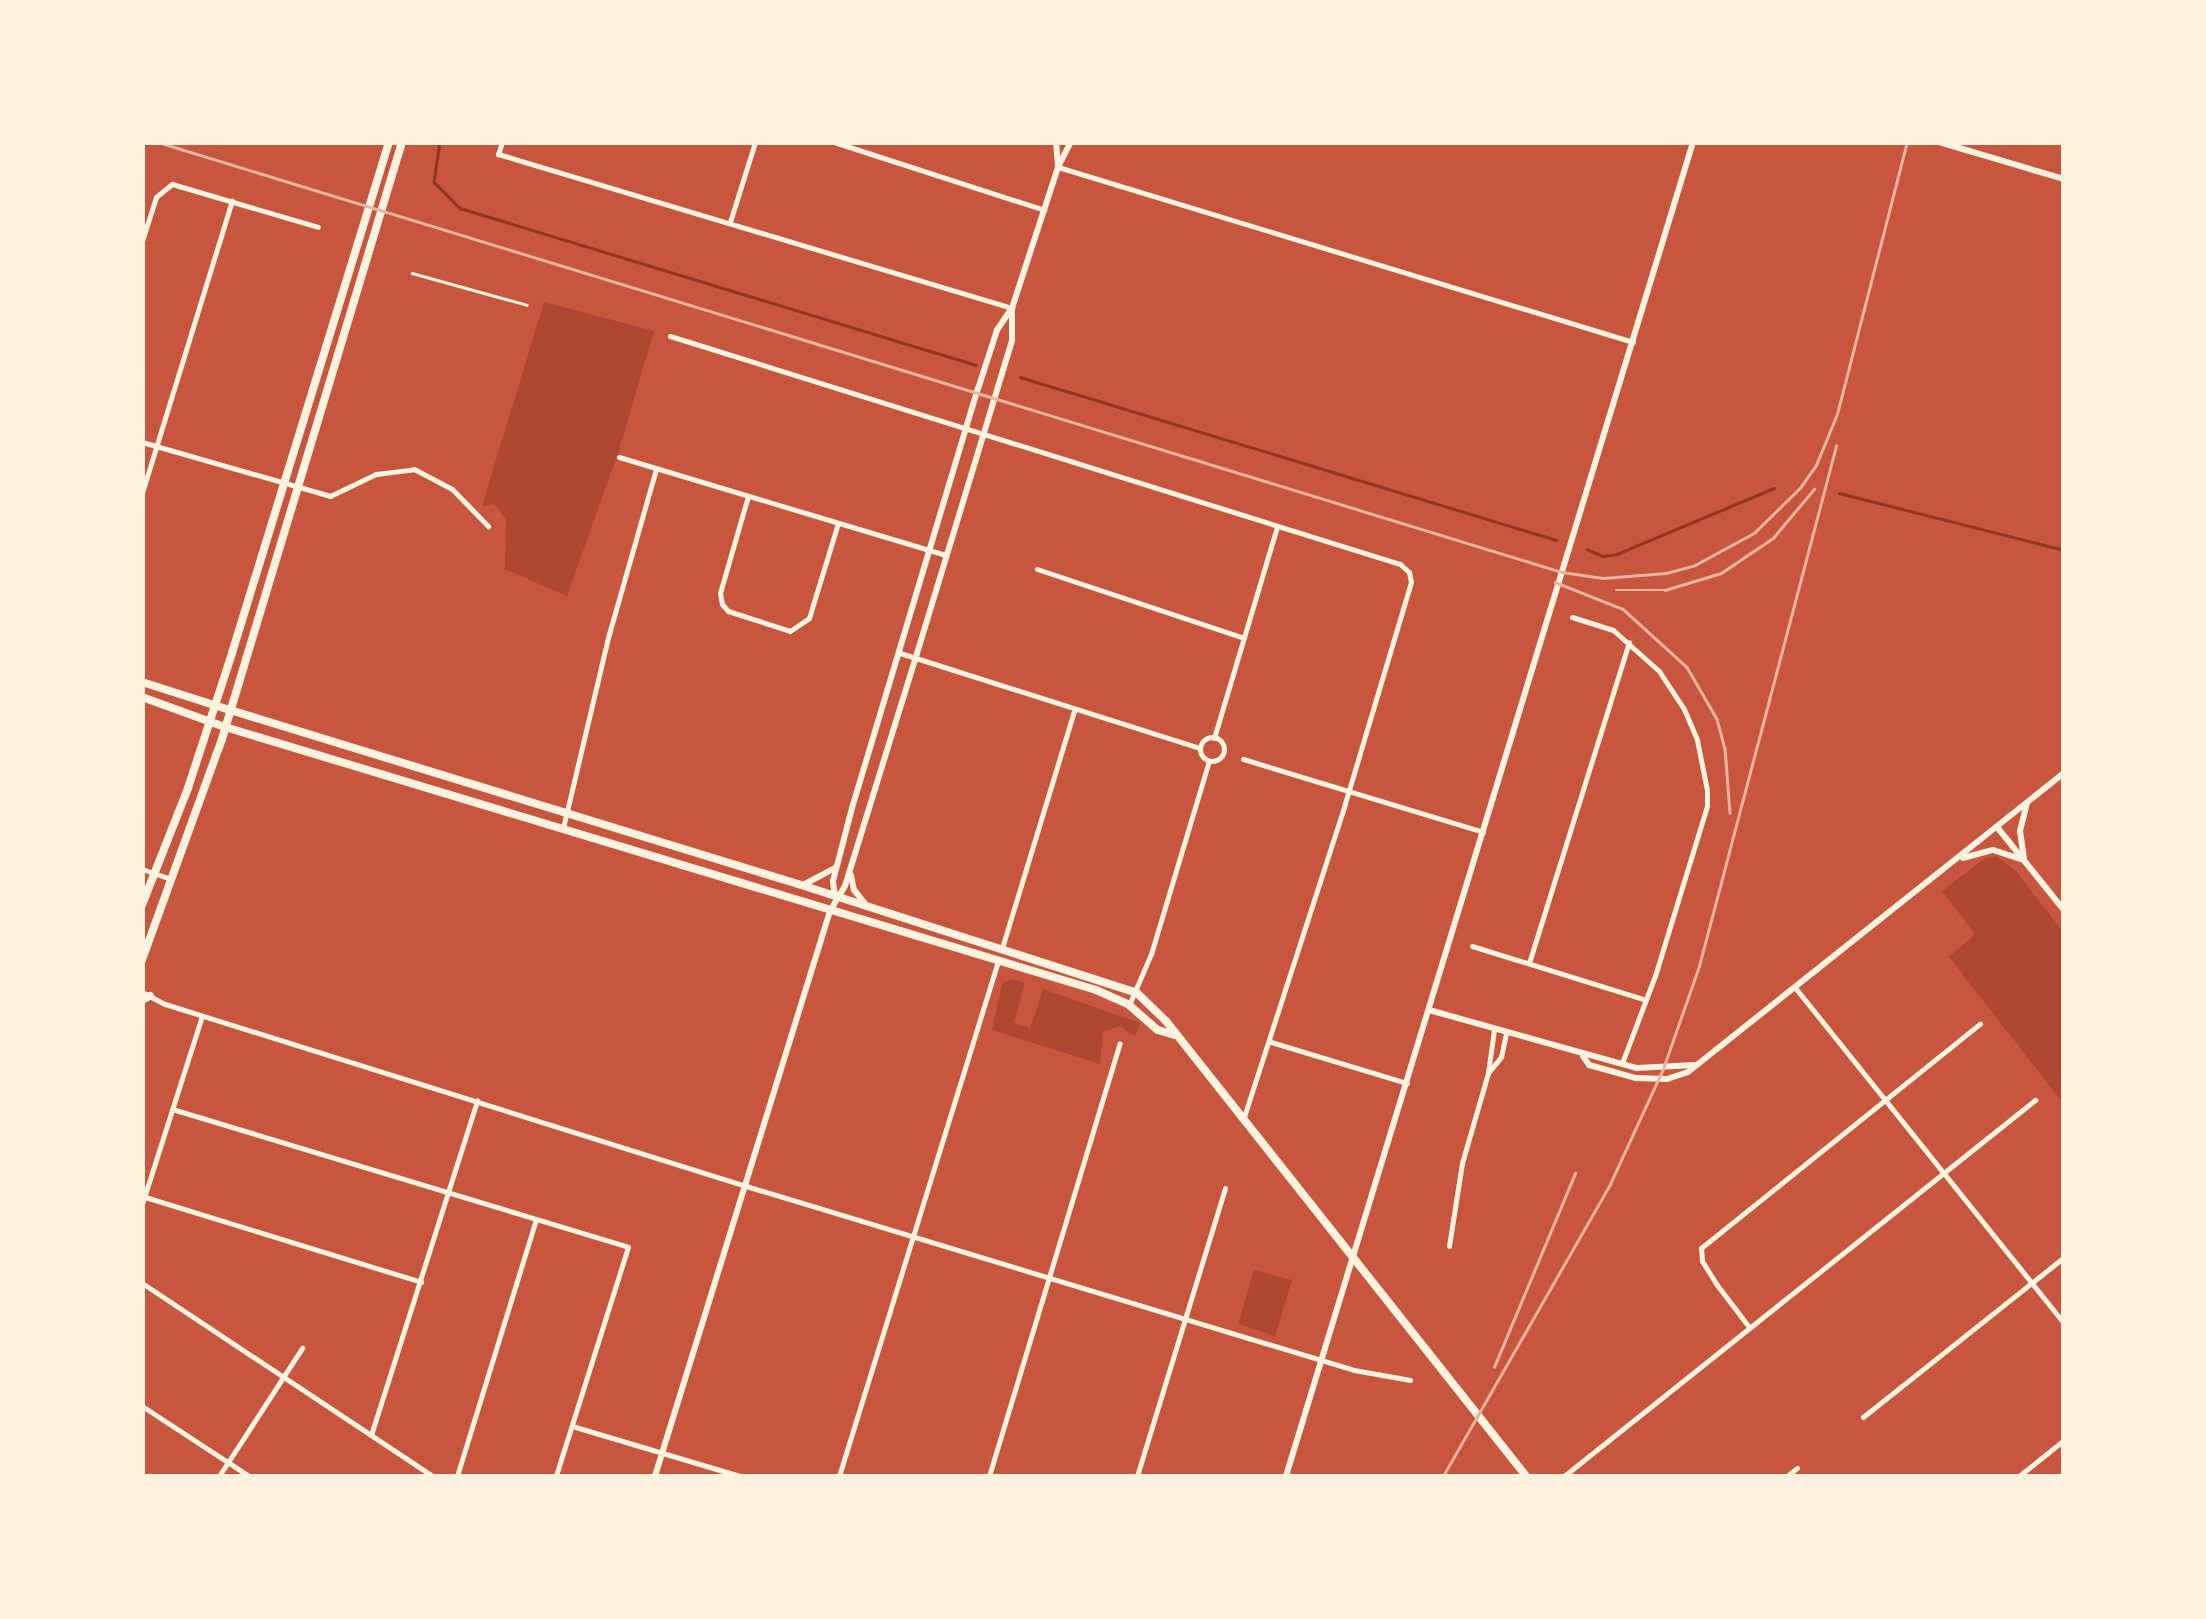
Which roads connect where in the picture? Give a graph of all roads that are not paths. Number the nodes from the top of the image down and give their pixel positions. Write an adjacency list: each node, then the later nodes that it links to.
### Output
1 (389, 142): 28 (main road)
2 (402, 142): 29 (main road)
3 (502, 142): 14 (street)
4 (755, 142): 14 (street)
5 (834, 142): 13 (street)
6 (1056, 142): 10 (street)
7 (1072, 142): 10 (street)
8 (1692, 142): 21 (street)
9 (1940, 142): 11 (street)
10 (1058, 167): 13 (street); 21 (street)
11 (2064, 179)
12 (232, 201): 15 (street); 16 (street); 25 (street)
13 (1044, 210): 19 (street)
14 (730, 222): 19 (street)
15 (318, 227)
16 (143, 238)
17 (412, 273): 18 (lane)
18 (526, 305)
19 (1012, 308): 22 (street); 23 (street)
20 (670, 336): 22 (street)
21 (1633, 342): 62 (street)
22 (966, 428): 23 (street); 35 (street)
23 (982, 436): 34 (street); 36 (street)
24 (142, 442): 25 (street)
25 (157, 447): 28 (street); 30 (street)
26 (619, 457): 27 (street)
27 (656, 469): 31 (street); 59 (street)
28 (282, 484): 29 (street); 45 (main road)
29 (298, 489): 33 (street); 46 (main road)
30 (142, 493)
31 (748, 496): 32 (street); 32 (street)
32 (838, 523): 35 (street)
33 (488, 526)
34 (1278, 528): 39 (street); 57 (street)
35 (930, 550): 36 (street); 41 (street)
36 (946, 556): 42 (street)
37 (1037, 569): 39 (street)
38 (1572, 617): 40 (street)
39 (1244, 638): 50 (street)
40 (1629, 641): 80 (street); 84 (street)
41 (900, 653): 42 (street); 55 (street)
42 (915, 660): 47 (street); 56 (street)
43 (142, 682): 45 (main road)
44 (142, 697): 48 (main road)
45 (213, 703): 46 (main road); 48 (main road)
46 (230, 710): 49 (main road); 59 (main road)
47 (1074, 711): 51 (street); 77 (street)
48 (208, 720): 49 (main road); 68 (main road)
49 (225, 727): 61 (main road); 69 (main road)
50 (1214, 738): 51 (street); 53 (street)
51 (1200, 748): 53 (street)
52 (1243, 759): 57 (street)
53 (1209, 761): 82 (street)
54 (2064, 773): 58 (street)
55 (861, 778): 56 (street); 65 (street)
56 (874, 782): 67 (street)
57 (1347, 790): 62 (street); 92 (street)
58 (2028, 803): 60 (street); 64 (street)
59 (568, 813): 61 (street); 70 (main road)
60 (1997, 827): 63 (street); 64 (street)
61 (564, 828): 75 (main road)
62 (1483, 832): 86 (street)
63 (1958, 860): 64 (street); 81 (street)
64 (2024, 860): 74 (street)
65 (836, 867): 70 (street); 71 (street)
66 (142, 869): 68 (street)
67 (849, 870): 71 (street); 73 (street)
68 (153, 872): 69 (street); 72 (main road)
69 (171, 878): 78 (main road)
70 (803, 885): 71 (main road)
71 (835, 897): 73 (main road); 75 (street)
72 (142, 905)
73 (869, 908): 77 (main road)
74 (2064, 910)
75 (830, 911): 79 (main road); 105 (street)
76 (1472, 946): 80 (street)
77 (1002, 948): 82 (main road)
78 (142, 960)
79 (998, 961): 85 (main road); 110 (street)
80 (1528, 963): 84 (street)
81 (1797, 990): 96 (street); 100 (street)
82 (1137, 993): 85 (street); 91 (main road)
83 (145, 996): 87 (street)
84 (1646, 1000): 95 (street)
85 (1130, 1005): 91 (main road)
86 (1429, 1010): 89 (street); 98 (street)
87 (202, 1015): 99 (street); 102 (street)
88 (1980, 1024): 100 (street)
89 (1494, 1030): 90 (street); 97 (street)
90 (1506, 1033): 94 (street); 97 (street)
91 (1174, 1035): 103 (main road)
92 (1271, 1042): 98 (street); 103 (street)
93 (1120, 1043): 114 (street)
94 (1583, 1056): 95 (street); 96 (street)
95 (1621, 1065): 96 (street)
96 (1696, 1065)
97 (1488, 1073): 111 (street)
98 (1407, 1083): 113 (street)
99 (477, 1100): 105 (street); 107 (street)
100 (1886, 1100): 104 (street); 120 (street)
101 (2035, 1100): 104 (street)
102 (172, 1109): 107 (street); 108 (street)
103 (1243, 1120): 113 (main road)
104 (1942, 1172): 117 (street); 120 (street)
105 (746, 1186): 110 (street); 130 (street)
106 (1226, 1188): 118 (street)
107 (448, 1192): 109 (street); 115 (street)
108 (144, 1200): 115 (street)
109 (536, 1222): 127 (street); 136 (street)
110 (912, 1234): 114 (street); 140 (street)
111 (1449, 1246)
112 (2064, 1257): 117 (street)
113 (1353, 1259): 122 (street); 144 (main road)
114 (1048, 1275): 118 (street); 141 (street)
115 (420, 1282): 128 (street)
116 (142, 1283): 123 (street)
117 (2032, 1283): 119 (street); 126 (street)
118 (1185, 1318): 122 (street); 142 (street)
119 (2064, 1323)
120 (1749, 1327): 145 (street)
121 (302, 1348): 123 (street)
122 (1322, 1360): 124 (street); 143 (street)
123 (284, 1378): 128 (street); 131 (street)
124 (1410, 1380)
125 (142, 1406): 131 (street)
126 (1863, 1418)
127 (572, 1426): 130 (street); 137 (street)
128 (371, 1435): 135 (street)
129 (2064, 1440): 147 (street)
130 (662, 1452): 138 (street); 139 (street)
131 (228, 1464): 133 (street); 134 (street)
132 (1797, 1468): 146 (street)
133 (219, 1476)
134 (249, 1476)
135 (432, 1476)
136 (457, 1476)
137 (556, 1476)
138 (655, 1476)
139 (740, 1476)
140 (839, 1476)
141 (989, 1476)
142 (1137, 1476)
143 (1286, 1476)
144 (1526, 1476)
145 (1564, 1476)
146 (1787, 1476)
147 (2019, 1476)

